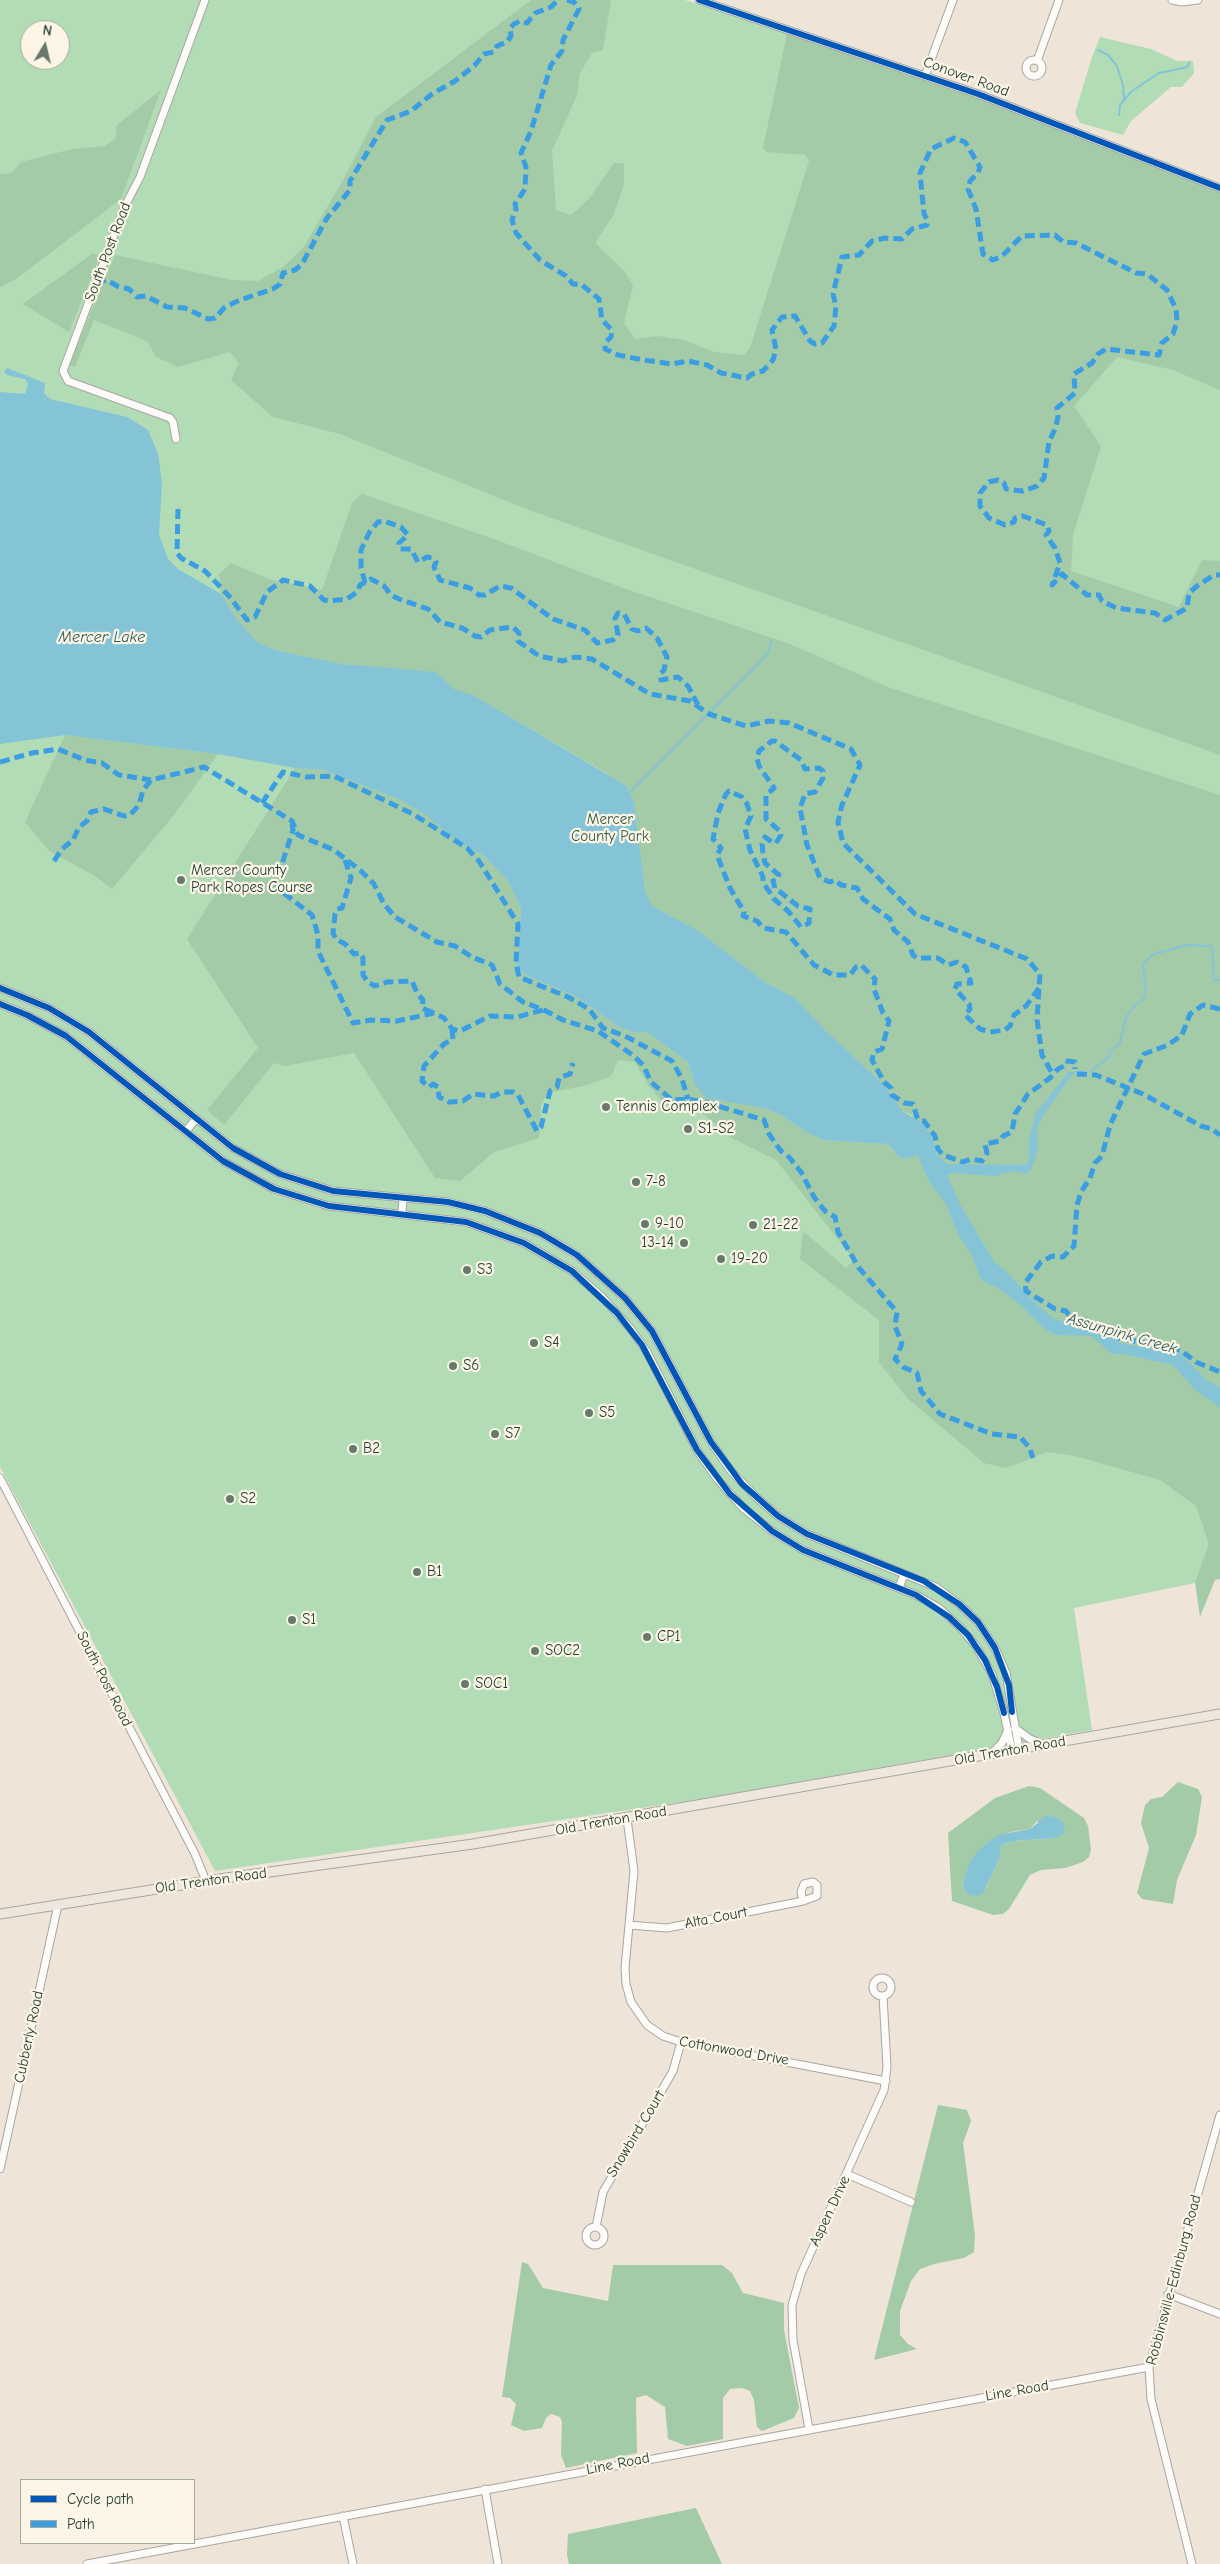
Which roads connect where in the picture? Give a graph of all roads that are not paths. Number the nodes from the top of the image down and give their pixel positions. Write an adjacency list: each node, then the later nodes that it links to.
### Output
1 (206, 0): 11 (street, South Post Road)
2 (699, 0): 7 (street, Conover Road)
3 (953, 0): 9 (street)
4 (1060, 0): 8 (street)
5 (1172, 0): 6 (street)
6 (1198, 0)
7 (715, 2): 9 (street, Conover Road)
8 (1037, 61)
9 (926, 76): 10 (street, Conover Road)
10 (1220, 188)
11 (176, 439)
12 (0, 988): 14 (street)
13 (0, 1004): 15 (street)
14 (196, 1118): 15 (street); 16 (street)
15 (186, 1131): 17 (street)
16 (403, 1198): 17 (street); 19 (street)
17 (402, 1214): 20 (street)
18 (0, 1478): 27 (street, South Post Road)
19 (904, 1574): 20 (street); 22 (street)
20 (899, 1588): 22 (street)
21 (1220, 1714): 23 (main road, Old Trenton Road)
22 (1012, 1729): 23 (street); 24 (street); 25 (street)
23 (1044, 1745): 24 (main road, Old Trenton Road)
24 (1015, 1750): 25 (main road, Old Trenton Road)
25 (990, 1754): 26 (main road, Old Trenton Road)
26 (627, 1819): 27 (main road, Old Trenton Road); 31 (street, Cottonwood Drive)
27 (206, 1881): 29 (main road, Old Trenton Road)
28 (803, 1901): 31 (street, Alta Court)
29 (58, 1905): 30 (main road, Old Trenton Road); 36 (street, Cubberly Road)
30 (0, 1914)
31 (629, 1925): 33 (street, Cottonwood Drive)
32 (883, 1996): 34 (street, Aspen Drive)
33 (681, 2042): 34 (street, Cottonwood Drive); 39 (street, Snowbird Court)
34 (886, 2081): 37 (street, Aspen Drive)
35 (1220, 2115): 40 (street, Robbinsville-Edinburg Road)
36 (0, 2169)
37 (847, 2174): 38 (street); 43 (street, Aspen Drive)
38 (911, 2202)
39 (596, 2227)
40 (1168, 2294): 41 (street); 42 (street, Robbinsville-Edinburg Road)
41 (1220, 2314)
42 (1149, 2367): 43 (street, Line Road); 51 (street, Robbinsville-Edinburg Road)
43 (810, 2429): 44 (street, Line Road)
44 (485, 2490): 45 (street, Line Road); 50 (street)
45 (342, 2516): 47 (street, Line Road); 49 (street)
46 (193, 2544): 48 (street, Line Road)
47 (195, 2544)
48 (87, 2564)
49 (353, 2564)
50 (498, 2564)
51 (1192, 2564)

